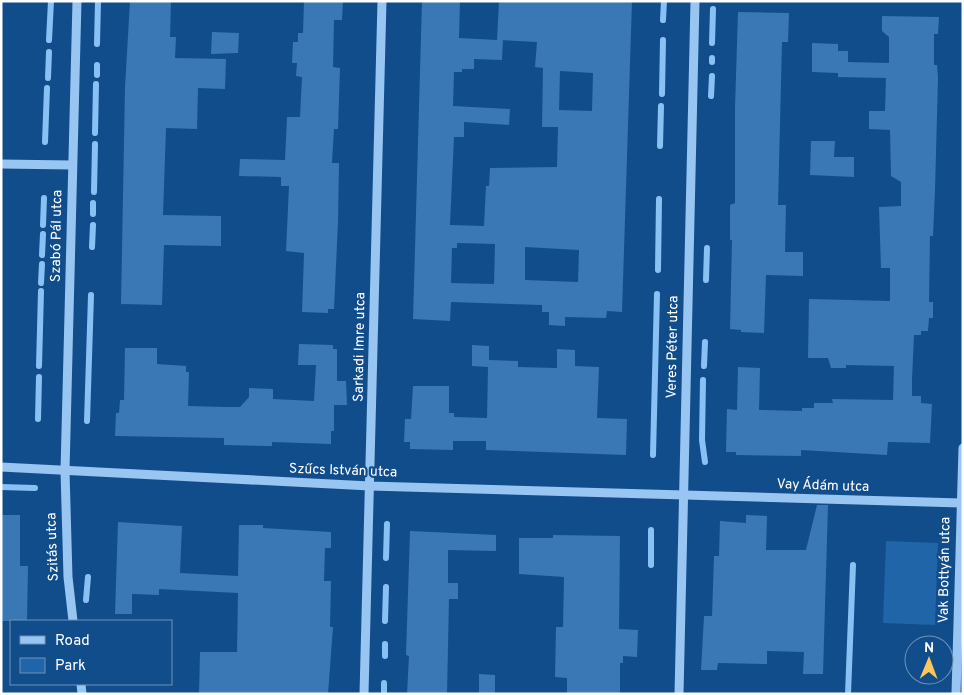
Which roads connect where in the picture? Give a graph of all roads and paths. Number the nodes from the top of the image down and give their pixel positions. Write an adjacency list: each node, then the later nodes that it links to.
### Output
1 (78, 1): 5 (street, Szabó Pál utca)
2 (382, 1): 9 (street, Sarkadi Imre utca)
3 (695, 1): 10 (street, Veres Péter utca)
4 (1, 164): 5 (street)
5 (72, 165): 8 (street, Szabó Pál utca)
6 (963, 448): 11 (street, Vak Bottyán utca)
7 (1, 467): 8 (street, Szűcs István utca)
8 (65, 471): 9 (street, Szűcs István utca); 12 (street, Szitás utca)
9 (370, 486): 10 (street, Szűcs István utca); 13 (street, Sarkadi Imre utca)
10 (683, 496): 11 (street, Vay Ádám utca); 14 (street, Veres Péter utca)
11 (961, 503): 15 (street, Vak Bottyán utca)
12 (73, 620)
13 (364, 694)
14 (679, 694)
15 (956, 694)

